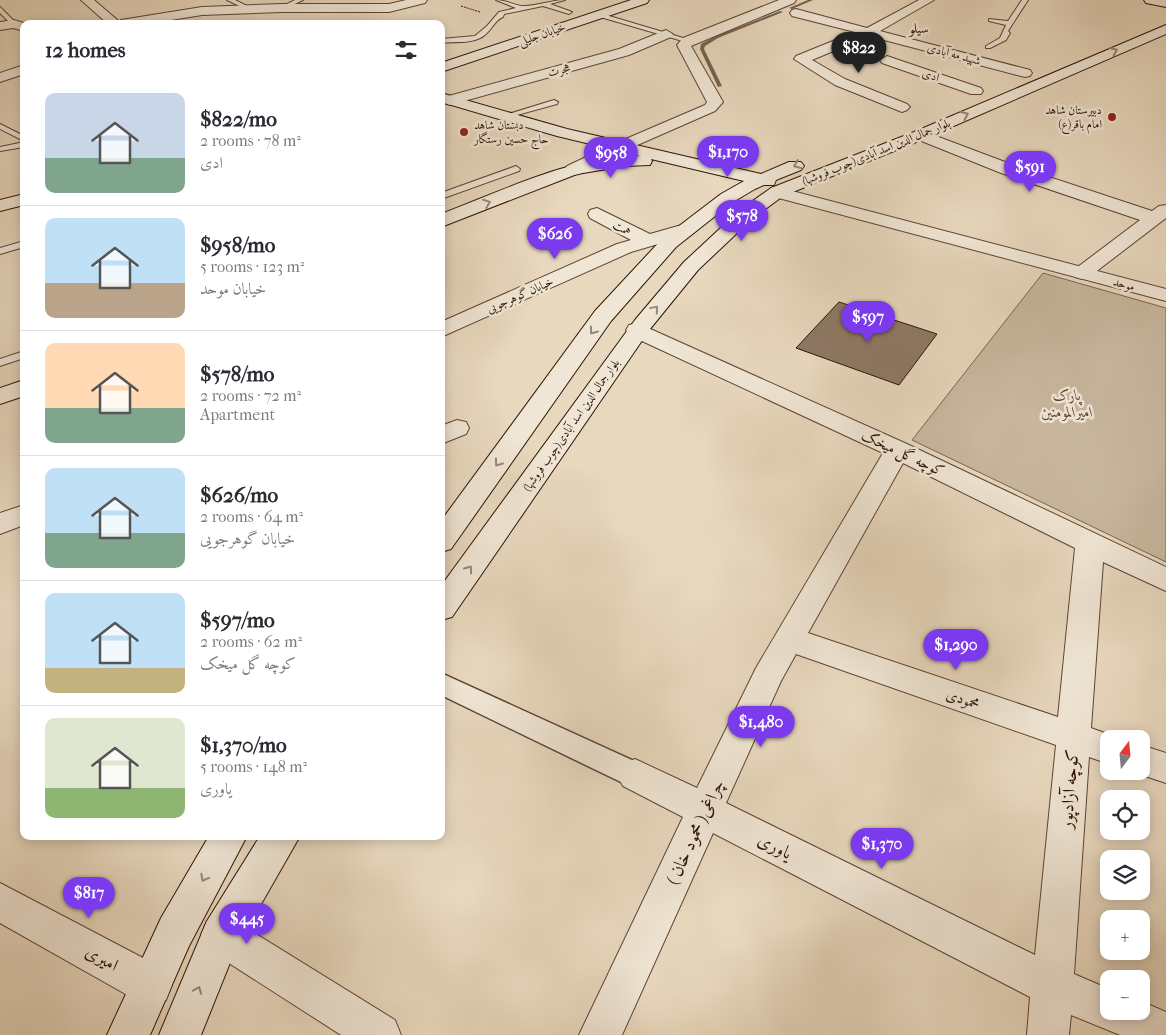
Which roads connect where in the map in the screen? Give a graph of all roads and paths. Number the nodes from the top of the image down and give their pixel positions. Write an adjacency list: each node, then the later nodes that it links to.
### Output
1 (87, 0): 26 (street)
2 (230, 0): 18 (lane)
3 (300, 0): 17 (lane)
4 (421, 0): 17 (street)
5 (499, 0): 19 (lane)
6 (529, 0): 15 (lane)
7 (562, 0): 15 (lane)
8 (643, 0): 25 (street, خیابان جلیلی)
9 (790, 0): 16 (street)
10 (928, 0): 33 (street)
11 (1025, 0): 29 (lane)
12 (1150, 0): 14 (street)
13 (753, 2): 16 (street)
14 (1166, 3)
15 (544, 4): 19 (lane); 21 (lane)
16 (772, 6): 36 (street)
17 (282, 8): 18 (street)
18 (250, 9): 27 (street)
19 (522, 9): 23 (lane); 35 (lane)
20 (0, 10): 31 (lane)
21 (569, 12)
22 (796, 13): 33 (street, شهید مه آبادی)
23 (531, 14)
24 (1166, 14): 41 (street, بلوار جمال الدین اسد آبادی(چوب فروشها))
25 (599, 15): 34 (lane); 39 (street, خیابان جلیلی)
26 (111, 20)
27 (146, 20)
28 (991, 20): 29 (lane)
29 (1011, 24): 37 (lane)
30 (0, 26): 31 (street)
31 (19, 26)
32 (1166, 29): 52 (street, بلوار جمال الدین اسد آبادی(چوب فروشها), one-way to 32)
33 (870, 32): 41 (street, شهید مه آبادی); 48 (street, بلوار جمال الدین اسد آبادی(چوب فروشها))
34 (666, 34): 36 (lane); 44 (street, هجرت)
35 (445, 40)
36 (688, 41): 55 (street)
37 (988, 47)
38 (887, 60): 43 (street, ادی)
39 (445, 68)
40 (20, 70): 42 (street)
41 (1024, 73): 43 (street, بلوار جمال الدین اسد آبادی(چوب فروشها))
42 (0, 78)
43 (976, 91): 47 (street, بلوار جمال الدین اسد آبادی(چوب فروشها))
44 (445, 96)
45 (445, 96): 49 (street)
46 (554, 102): 49 (lane)
47 (949, 102)
48 (922, 113)
49 (506, 116): 51 (street)
50 (0, 126): 53 (lane)
51 (563, 133): 55 (street); 59 (street)
52 (920, 135): 60 (street, بلوار جمال الدین اسد آبادی(چوب فروشها)); 65 (street)
53 (20, 137)
54 (20, 145): 56 (lane)
55 (620, 147): 59 (street); 60 (street)
56 (0, 149)
57 (816, 157): 60 (street, بلوار جمال الدین اسد آبادی(چوب فروشها), one-way to 60)
58 (516, 169): 61 (lane)
59 (573, 170): 60 (street); 66 (street, one-way to 59)
60 (769, 186): 67 (street, بلوار جمال الدین اسد آبادی(چوب فروشها)); 71 (street, موحد); 74 (street, بلوار جمال الدین اسد آبادی(چوب فروشها), one-way to 60)
61 (445, 195)
62 (20, 200): 63 (street)
63 (0, 206)
64 (597, 214): 68 (street, همت)
65 (1160, 214): 71 (street)
66 (445, 219)
67 (684, 230): 68 (street, خیابان گوهرجویی); 82 (street, بلوار جمال الدین اسد آبادی(چوب فروشها), one-way to 82)
68 (648, 241): 73 (street, خیابان گوهرجویی)
69 (20, 245): 70 (lane)
70 (0, 251)
71 (1082, 273): 72 (street, موحد)
72 (1166, 295)
73 (445, 328)
74 (637, 330): 79 (street, کوچه گل میخک); 85 (street, بلوار جمال الدین اسد آبادی(چوب فروشها), one-way to 74)
75 (20, 356): 76 (lane)
76 (0, 363)
77 (20, 389): 78 (street)
78 (0, 397)
79 (898, 450): 83 (street, کوچه گل میخک); 86 (street, چراغی( محمود خان ))
80 (20, 516): 81 (street)
81 (0, 524)
82 (445, 536)
83 (1090, 544): 84 (street, کوچه گل میخک); 88 (street, کوچه آزادپور)
84 (1166, 580)
85 (445, 603)
86 (789, 639): 88 (street, محمودی); 93 (street, چراغی( محمود خان ))
87 (445, 686): 92 (street, یاوری)
88 (1074, 737): 89 (street, محمودی); 99 (street, کوچه آزادپور)
89 (1100, 746)
90 (1150, 763): 91 (street)
91 (1166, 768)
92 (634, 775): 93 (street, یاوری)
93 (705, 811): 99 (street, یاوری); 106 (street, چراغی( محمود خان ))
94 (227, 840): 98 (street, one-way to 98)
95 (279, 840): 97 (street)
96 (0, 902): 98 (street, امیری)
97 (221, 935): 104 (street, one-way to 97); 105 (street)
98 (151, 985): 103 (street)
99 (1052, 986): 100 (street, یاوری); 107 (street, کوچه آزادپور)
100 (1100, 1006)
101 (1134, 1020): 102 (street)
102 (1166, 1034)
103 (128, 1035)
104 (180, 1035)
105 (380, 1035)
106 (600, 1035)
107 (1048, 1035)

